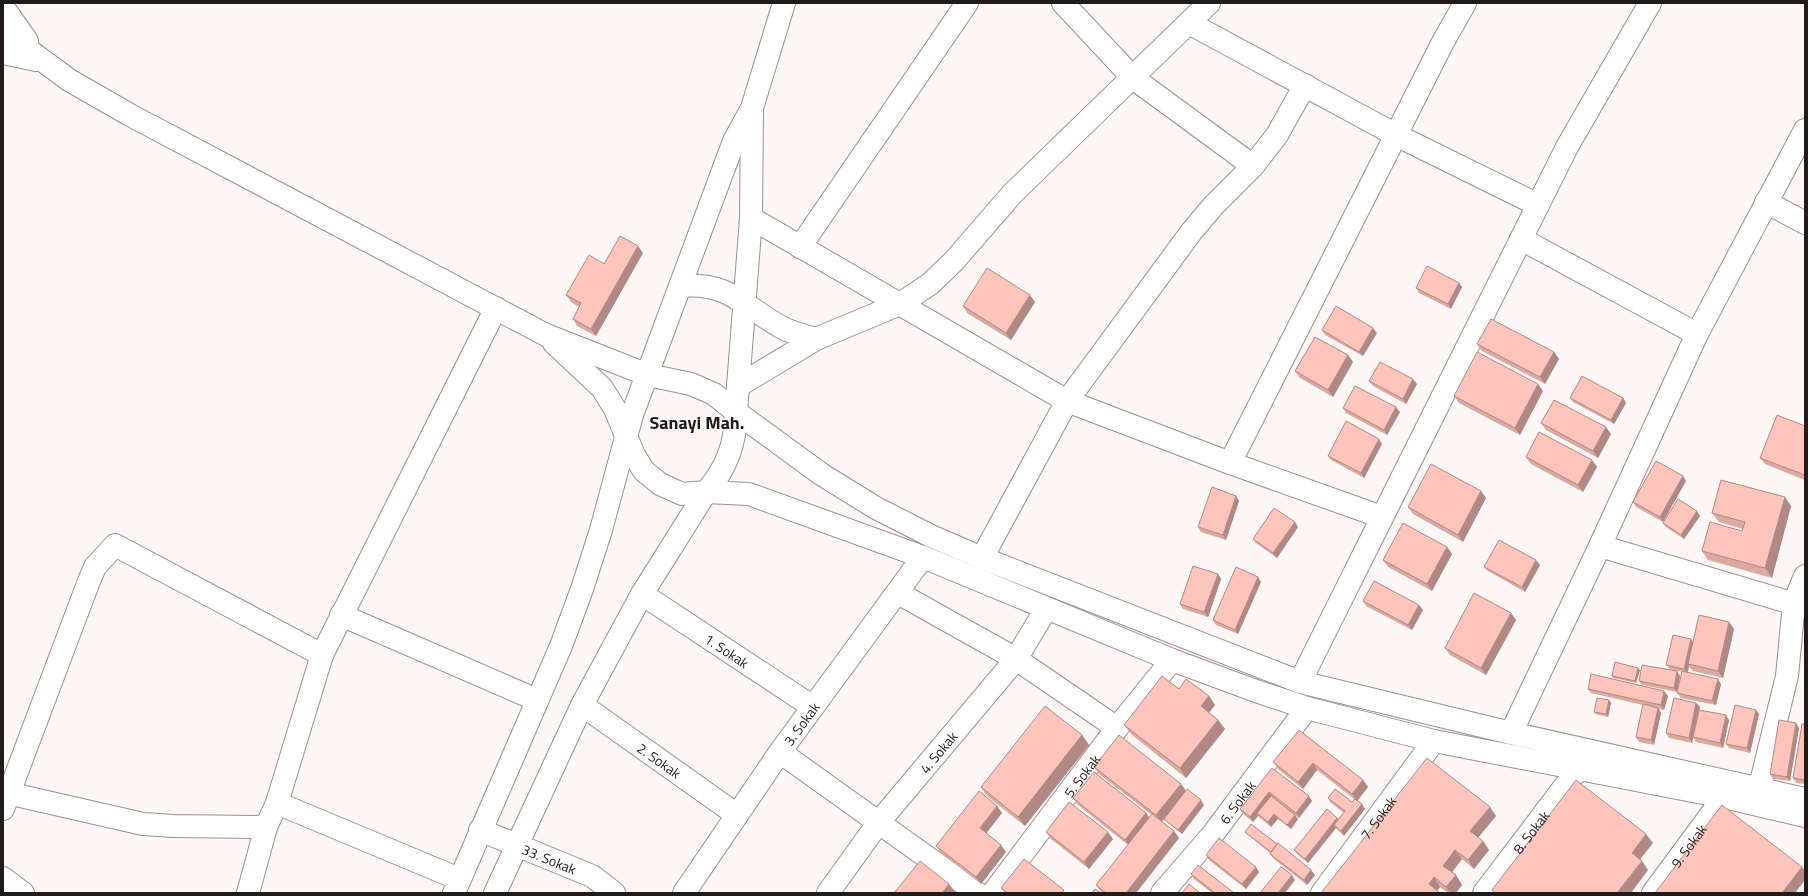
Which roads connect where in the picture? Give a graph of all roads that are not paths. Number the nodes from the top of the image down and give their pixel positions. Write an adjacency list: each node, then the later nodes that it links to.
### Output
1 (784, 3): 14 (street)
2 (967, 3): 23 (street)
3 (1063, 3): 12 (street)
4 (1209, 3): 8 (street)
5 (1465, 3): 16 (street)
6 (1650, 3): 19 (street)
7 (3, 7): 11 (street)
8 (1189, 23): 12 (street); 13 (street)
9 (3, 31): 11 (street)
10 (3, 53): 11 (street)
11 (41, 61): 27 (street)
12 (1133, 78): 17 (street); 26 (street)
13 (1305, 85): 16 (street); 17 (street)
14 (752, 108): 20 (street); 24 (street)
15 (1805, 130): 18 (street)
16 (1396, 135): 19 (street); 36 (street)
17 (1253, 166): 33 (street)
18 (1766, 202): 21 (street); 28 (street)
19 (1538, 205): 22 (street)
20 (751, 218): 23 (street); 25 (street)
21 (1805, 223)
22 (1521, 239): 28 (street); 38 (street)
23 (800, 246): 26 (street)
24 (680, 286): 25 (street); 31 (street)
25 (744, 302): 30 (street); 32 (street)
26 (900, 304): 30 (street); 33 (street)
27 (496, 308): 29 (street); 47 (street)
28 (1696, 334): 39 (street)
29 (546, 335): 31 (street); 35 (street)
30 (816, 339): 32 (street)
31 (648, 375): 34 (street); 35 (street)
32 (738, 386): 34 (street)
33 (1067, 401): 36 (street); 41 (street)
34 (736, 412): 37 (street); 41 (street)
35 (626, 438): 37 (street); 52 (street)
36 (1230, 464): 38 (street)
37 (706, 492): 40 (street); 44 (street)
38 (1382, 517): 51 (street)
39 (1600, 546): 45 (street); 57 (street)
40 (923, 557): 43 (street, 3. Sokak); 46 (street)
41 (982, 558): 51 (street)
42 (1805, 576): 45 (street)
43 (898, 593): 49 (street); 54 (street, 3. Sokak)
44 (642, 594): 53 (street); 54 (street, 1. Sokak)
45 (1800, 605): 61 (street)
46 (1046, 609): 49 (street, 4. Sokak); 50 (street)
47 (341, 615): 48 (street); 52 (street)
48 (322, 655): 63 (street); 65 (street)
49 (1016, 659): 56 (street); 68 (street, 4. Sokak)
50 (1172, 660): 55 (street); 56 (street, 5. Sokak)
51 (1300, 682): 57 (street)
52 (537, 700): 70 (street)
53 (582, 705): 66 (street, 2. Sokak); 71 (street)
54 (813, 707): 59 (street, 3. Sokak)
55 (1307, 708): 58 (street); 82 (street, 6. Sokak)
56 (1117, 728): 81 (street, 5. Sokak)
57 (1511, 733): 61 (street)
58 (1434, 741): 60 (street); 83 (street, 7. Sokak)
59 (780, 752): 66 (street, 3. Sokak); 68 (street)
60 (1578, 769): 62 (street); 84 (street, 8. Sokak)
61 (1759, 790): 64 (street)
62 (1724, 797): 67 (street); 85 (street, 9. Sokak)
63 (5, 798): 69 (street)
64 (1805, 799)
65 (277, 803): 69 (street); 73 (street)
66 (737, 815): 78 (street, 3. Sokak)
67 (1805, 816)
68 (879, 822): 79 (street, 4. Sokak); 80 (street)
69 (266, 827): 75 (street)
70 (480, 830): 71 (street, 33. Sokak); 73 (street)
71 (516, 845): 76 (street); 77 (street, 33. Sokak)
72 (3, 878): 74 (street)
73 (456, 886)
74 (23, 893)
75 (248, 893)
76 (495, 893)
77 (614, 893)
78 (684, 893)
79 (828, 893)
80 (977, 893)
81 (993, 893)
82 (1162, 893)
83 (1322, 893)
84 (1484, 893)
85 (1652, 893)

